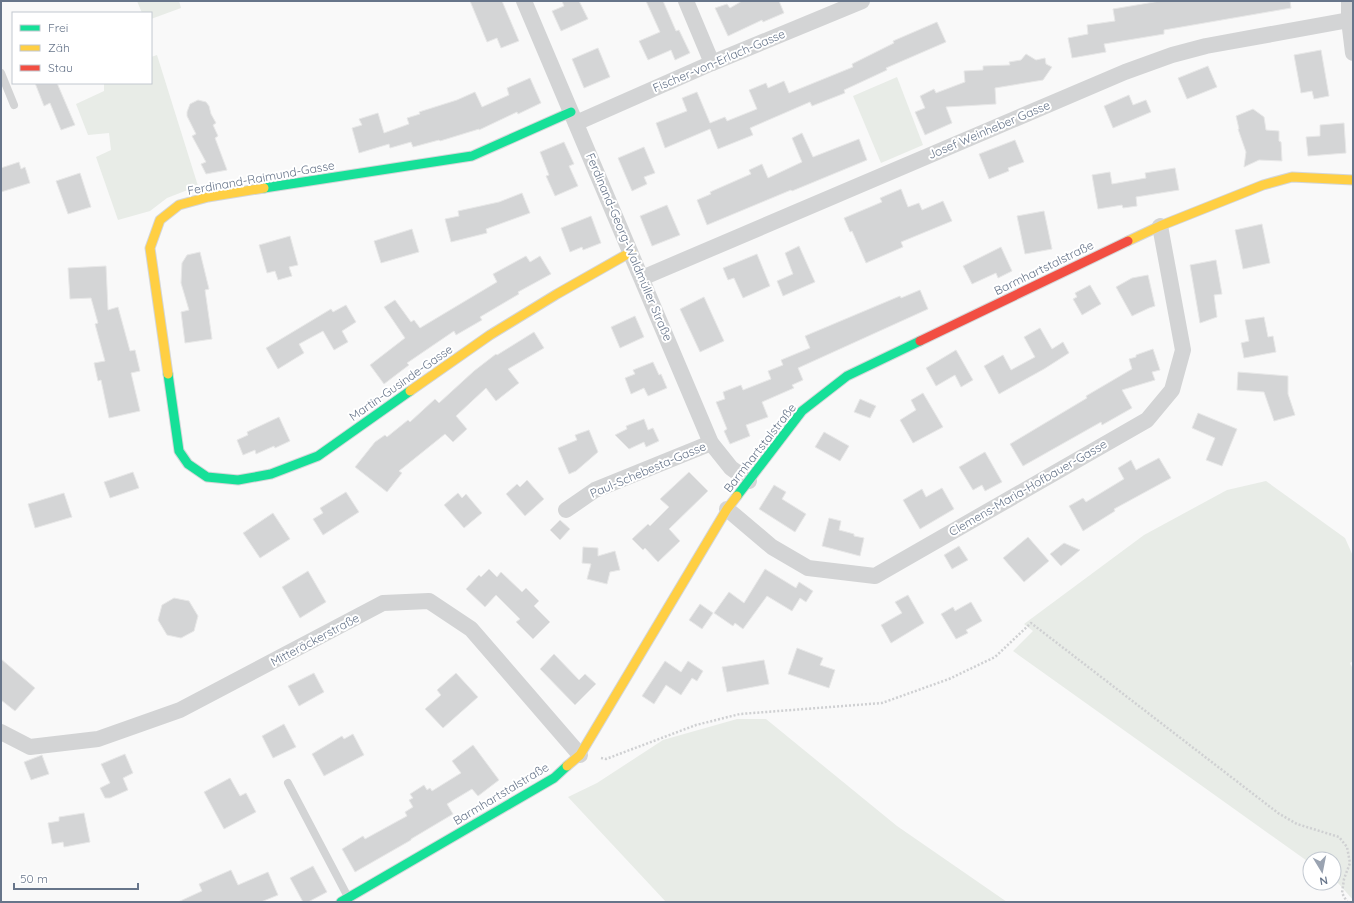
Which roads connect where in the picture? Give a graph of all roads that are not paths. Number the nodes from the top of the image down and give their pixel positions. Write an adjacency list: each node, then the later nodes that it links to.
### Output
1 (524, 1): 10 (street, Ferdinand-Georg-Waldmüller Straße)
2 (686, 1): 7 (street)
3 (862, 1): 7 (street, Fischer-von-Erlach-Gasse)
4 (1349, 1): 5 (street)
5 (1349, 20): 6 (street); 14 (street, Josef Weinheber Gasse)
6 (1353, 53)
7 (712, 63): 10 (street, Fischer-von-Erlach-Gasse)
8 (1, 74): 9 (lane)
9 (14, 105)
10 (574, 117): 13 (street, Ferdinand-Georg-Waldmüller Straße); 16 (street, Ferdinand-Raimund-Gasse)
11 (1353, 180): 12 (street, Barmhartstalstraße)
12 (1160, 226): 17 (street, Barmhartstalstraße); 18 (street, Clemens-Maria-Hofbauer-Gasse)
13 (631, 252): 14 (street, Ferdinand-Georg-Waldmüller Straße); 16 (street, Martin-Gusinde-Gasse)
14 (642, 278): 15 (street, Ferdinand-Georg-Waldmüller Straße)
15 (711, 444): 17 (street, Ferdinand-Georg-Waldmüller Straße); 19 (street, Paul-Schebesta-Gasse)
16 (179, 451)
17 (749, 481): 18 (street, Barmhartstalstraße)
18 (727, 509): 21 (street, Barmhartstalstraße)
19 (566, 510)
20 (1, 732): 21 (street, Mitteräckerstraße)
21 (580, 754): 23 (street, Barmhartstalstraße)
22 (288, 783): 23 (lane)
23 (344, 900)

